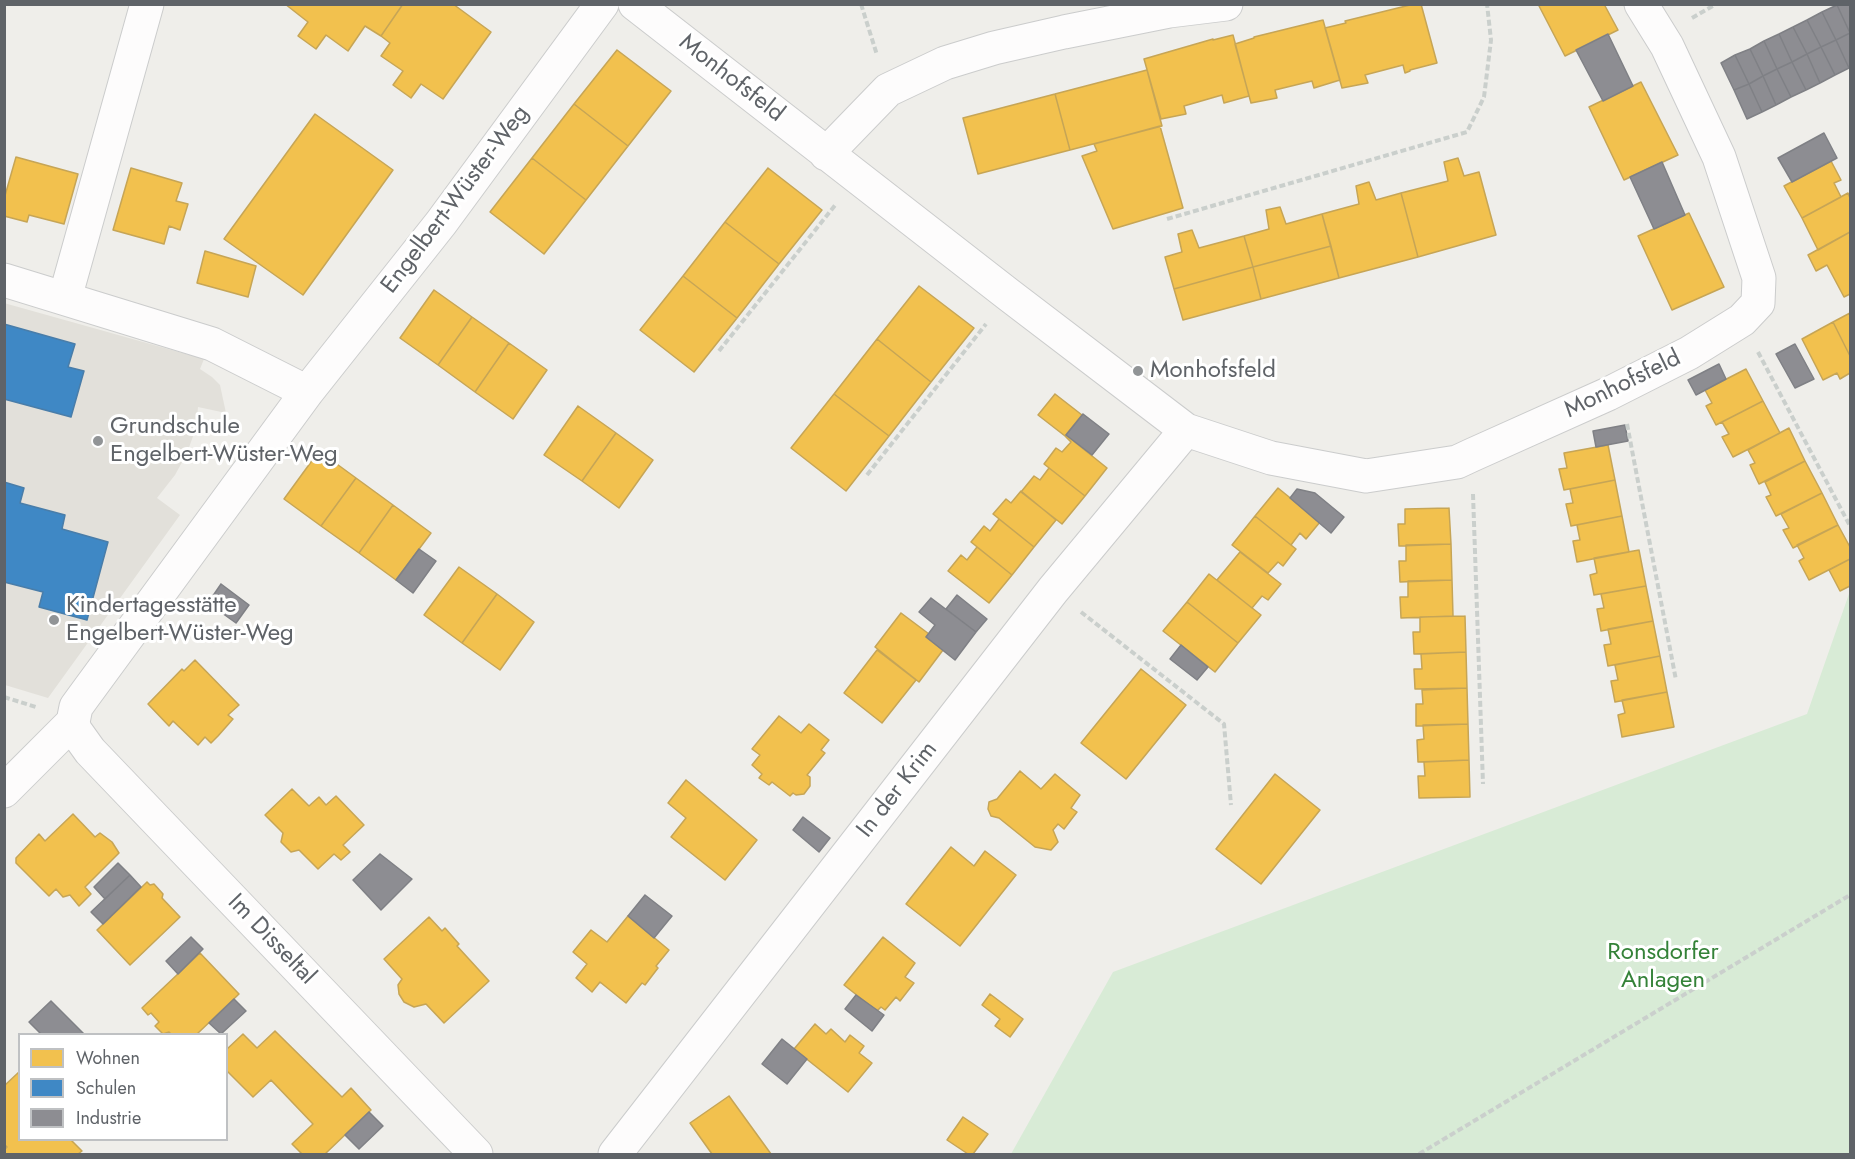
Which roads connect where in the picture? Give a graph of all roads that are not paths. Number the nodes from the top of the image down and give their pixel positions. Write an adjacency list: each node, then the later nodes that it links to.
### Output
1 (147, 4): 8 (street)
2 (602, 4): 9 (street, Engelbert-Wüster-Weg)
3 (635, 4): 6 (street, Monhofsfeld)
4 (1226, 4): 6 (street)
5 (1641, 4): 10 (street, Monhofsfeld)
6 (826, 154): 10 (street, Monhofsfeld)
7 (4, 280): 8 (street)
8 (65, 298): 9 (street)
9 (307, 392): 11 (street, Engelbert-Wüster-Weg)
10 (1186, 430): 14 (street, In der Krim)
11 (73, 722): 12 (street, Engelbert-Wüster-Weg); 13 (street, Im Disseltal)
12 (4, 791)
13 (476, 1155)
14 (615, 1155)

